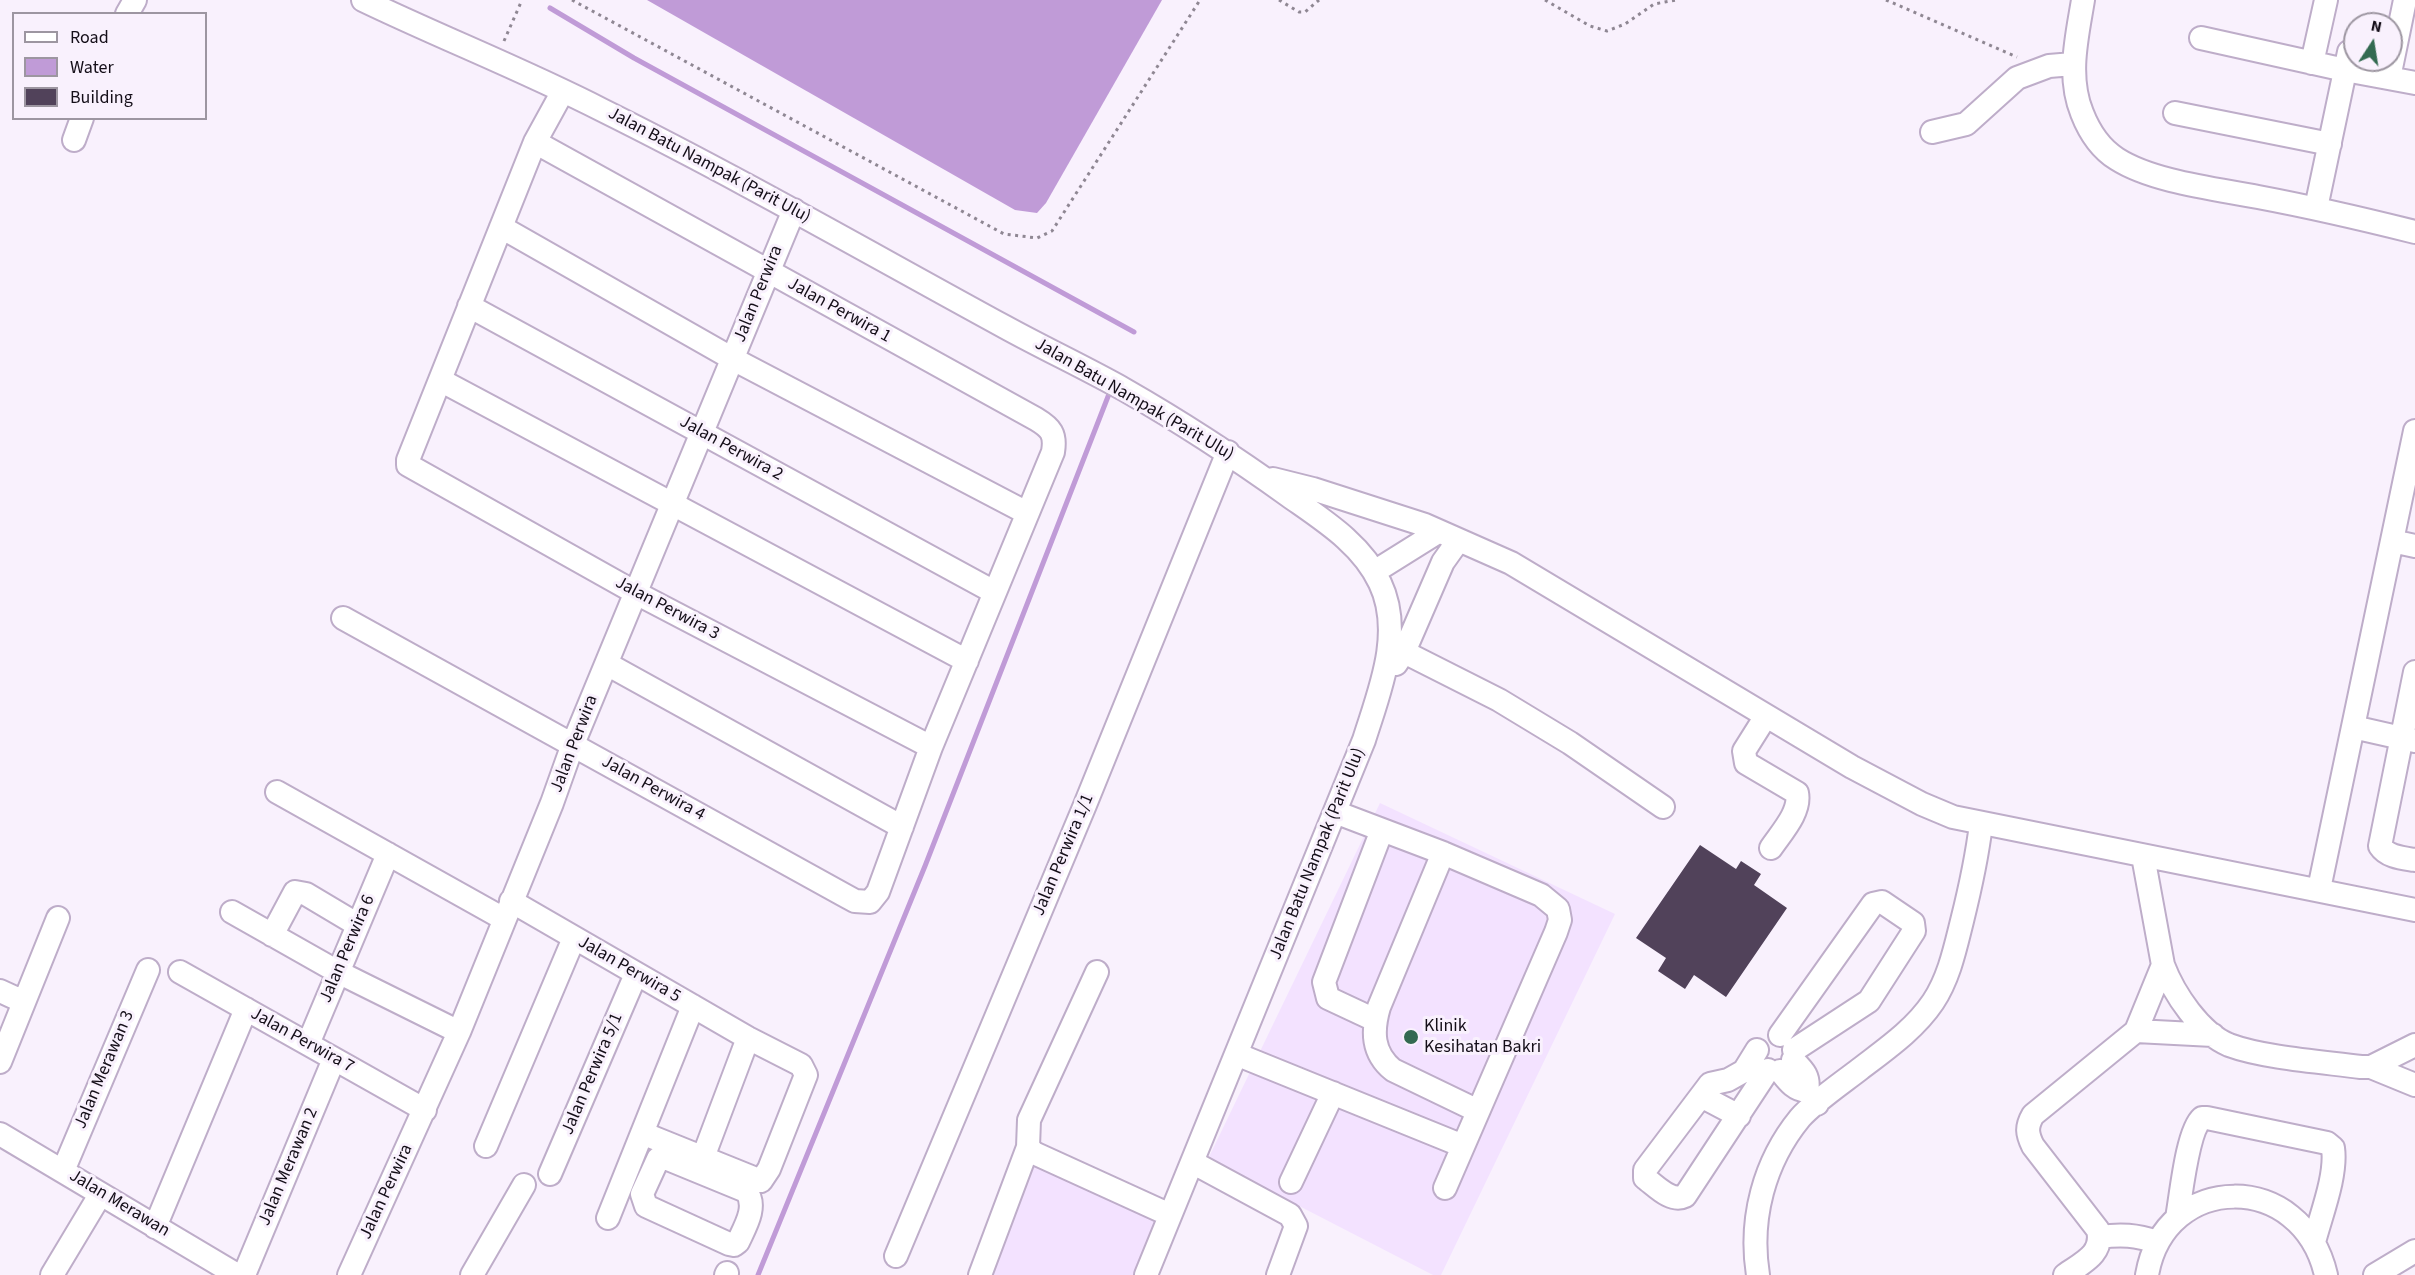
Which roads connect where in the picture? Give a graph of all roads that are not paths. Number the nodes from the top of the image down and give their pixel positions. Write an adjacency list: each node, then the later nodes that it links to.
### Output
1 (363, 0): 13 (street, Jalan Batu Nampak (Parit Ulu))
2 (2083, 0): 8 (street)
3 (2326, 0): 7 (street)
4 (2405, 0): 11 (street)
5 (2201, 38): 7 (street)
6 (2343, 61): 7 (street)
7 (2312, 63)
8 (2073, 64): 16 (street); 20 (street)
9 (2345, 72): 19 (street)
10 (2374, 72): 11 (street)
11 (2389, 78): 12 (street)
12 (2415, 83)
13 (562, 91): 18 (street); 21 (street, Jalan Batu Nampak (Parit Ulu))
14 (2175, 113): 19 (street)
15 (81, 120): 17 (street)
16 (1932, 132)
17 (74, 140)
18 (535, 142): 22 (street); 24 (street, Jalan Perwira 1)
19 (2330, 144): 20 (street)
20 (2316, 208): 23 (street)
21 (794, 210): 24 (street, Jalan Perwira); 30 (street, Jalan Batu Nampak (Parit Ulu))
22 (501, 227): 25 (street); 26 (street)
23 (2415, 232)
24 (768, 273): 26 (street, Jalan Perwira); 33 (street, Jalan Perwira 1)
25 (469, 306): 27 (street); 29 (street, Jalan Perwira 2)
26 (733, 359): 29 (street, Jalan Perwira); 33 (street)
27 (440, 380): 32 (street); 39 (street, Jalan Perwira 3)
28 (2415, 432): 35 (street)
29 (702, 433): 32 (street, Jalan Perwira); 38 (street, Jalan Perwira 2)
30 (1228, 452): 31 (street, Jalan Batu Nampak (Parit Ulu)); 122 (street, Jalan Perwira 1/1)
31 (1262, 477): 34 (street); 37 (street, Jalan Batu Nampak (Parit Ulu))
32 (672, 504): 39 (street, Jalan Perwira); 42 (street)
33 (1027, 513): 38 (street)
34 (1448, 536): 37 (street); 41 (street); 46 (street)
35 (2392, 541): 36 (street); 47 (street)
36 (2415, 546)
37 (1374, 572): 45 (street, Jalan Batu Nampak (Parit Ulu))
38 (993, 592): 42 (street)
39 (636, 593): 43 (street, Jalan Perwira); 50 (street, Jalan Perwira 3)
40 (343, 618): 49 (street, Jalan Perwira 4)
41 (1404, 652): 45 (street); 52 (street)
42 (967, 661): 50 (street)
43 (607, 664): 49 (street, Jalan Perwira); 55 (street)
44 (2415, 672): 48 (street)
45 (1380, 687): 53 (street, Jalan Batu Nampak (Parit Ulu))
46 (1766, 716): 54 (street); 57 (street)
47 (2353, 727): 48 (street); 62 (street)
48 (2408, 740): 61 (street)
49 (573, 744): 55 (street, Jalan Perwira 4); 63 (street, Jalan Perwira)
50 (931, 747): 55 (street)
51 (277, 792): 59 (street, Jalan Perwira 5)
52 (1663, 807)
53 (1335, 812): 56 (street); 89 (street, Jalan Batu Nampak (Parit Ulu))
54 (1981, 824): 60 (street); 97 (street)
55 (902, 827)
56 (1382, 830): 58 (street); 81 (street)
57 (1771, 848)
58 (1443, 853): 81 (street); 99 (street)
59 (388, 854): 63 (street, Jalan Perwira 5); 67 (street, Jalan Perwira 6)
60 (2143, 856): 62 (street); 70 (street)
61 (2415, 860)
62 (2319, 889): 64 (street)
63 (507, 910): 69 (street, Jalan Perwira 5); 84 (street, Jalan Perwira)
64 (2415, 910)
65 (232, 912): 68 (street)
66 (58, 918): 78 (street)
67 (358, 925): 68 (street); 73 (street, Jalan Perwira 6)
68 (272, 935): 73 (street)
69 (574, 938): 75 (street, Jalan Perwira 5); 103 (street)
70 (2163, 965): 83 (street); 85 (street)
71 (148, 970): 108 (street, Jalan Merawan 3)
72 (180, 972): 80 (street, Jalan Perwira 7)
73 (338, 972): 84 (street); 87 (street, Jalan Perwira 6)
74 (1096, 972): 105 (street)
75 (636, 974): 79 (street, Jalan Perwira 5); 109 (street, Jalan Perwira 5/1)
76 (0, 991): 78 (street)
77 (1808, 997): 82 (street); 82 (street); 90 (street)
78 (24, 1002): 92 (street)
79 (693, 1006): 86 (street, Jalan Perwira 5); 101 (street)
80 (246, 1009): 87 (street, Jalan Perwira 7); 117 (street)
81 (1375, 1020): 99 (street)
82 (1836, 1022): 90 (street)
83 (2136, 1031): 85 (street); 118 (street)
84 (459, 1032): 98 (street, Jalan Perwira)
85 (2213, 1035): 93 (street)
86 (747, 1038): 107 (street); 107 (street, Jalan Perwira 5)
87 (308, 1044): 91 (street, Jalan Perwira 7)
88 (2415, 1046): 93 (street)
89 (1236, 1054): 95 (street); 106 (street, Jalan Batu Nampak (Parit Ulu))
90 (1783, 1057): 96 (street); 97 (street); 100 (street)
91 (334, 1059): 98 (street, Jalan Perwira 7); 124 (street, Jalan Merawan 2)
92 (0, 1062)
93 (2371, 1066): 94 (street)
94 (2415, 1085)
95 (1333, 1093): 104 (street); 110 (street)
96 (1701, 1096): 100 (street); 100 (street)
97 (1812, 1098): 130 (street)
98 (425, 1110): 125 (street, Jalan Perwira)
99 (1478, 1111): 104 (street)
100 (1739, 1116)
101 (642, 1133): 107 (street); 115 (street)
102 (0, 1134): 108 (street, Jalan Merawan)
103 (486, 1146)
104 (1463, 1146): 112 (street)
105 (1028, 1147): 114 (street); 127 (street)
106 (1192, 1162): 114 (street, Jalan Batu Nampak (Parit Ulu)); 129 (street)
107 (701, 1163): 107 (street)
108 (63, 1171): 113 (street, Jalan Merawan)
109 (550, 1174)
110 (1291, 1182)
111 (524, 1185): 126 (street)
112 (1445, 1188)
113 (100, 1195): 117 (street, Jalan Merawan); 123 (street)
114 (1170, 1215): 128 (street, Jalan Batu Nampak (Parit Ulu))
115 (608, 1218)
116 (2177, 1218): 119 (street); 120 (street); 120 (street)
117 (155, 1227): 124 (street, Jalan Merawan)
118 (2100, 1237): 119 (street); 131 (street)
119 (2157, 1242): 132 (street)
120 (2314, 1242): 133 (street)
121 (2415, 1251): 134 (street)
122 (896, 1256)
123 (52, 1275)
124 (237, 1275)
125 (349, 1275)
126 (472, 1275)
127 (980, 1275)
128 (1146, 1275)
129 (1278, 1275)
130 (1758, 1275)
131 (2065, 1275)
132 (2147, 1275)
133 (2326, 1275)
134 (2375, 1275)

